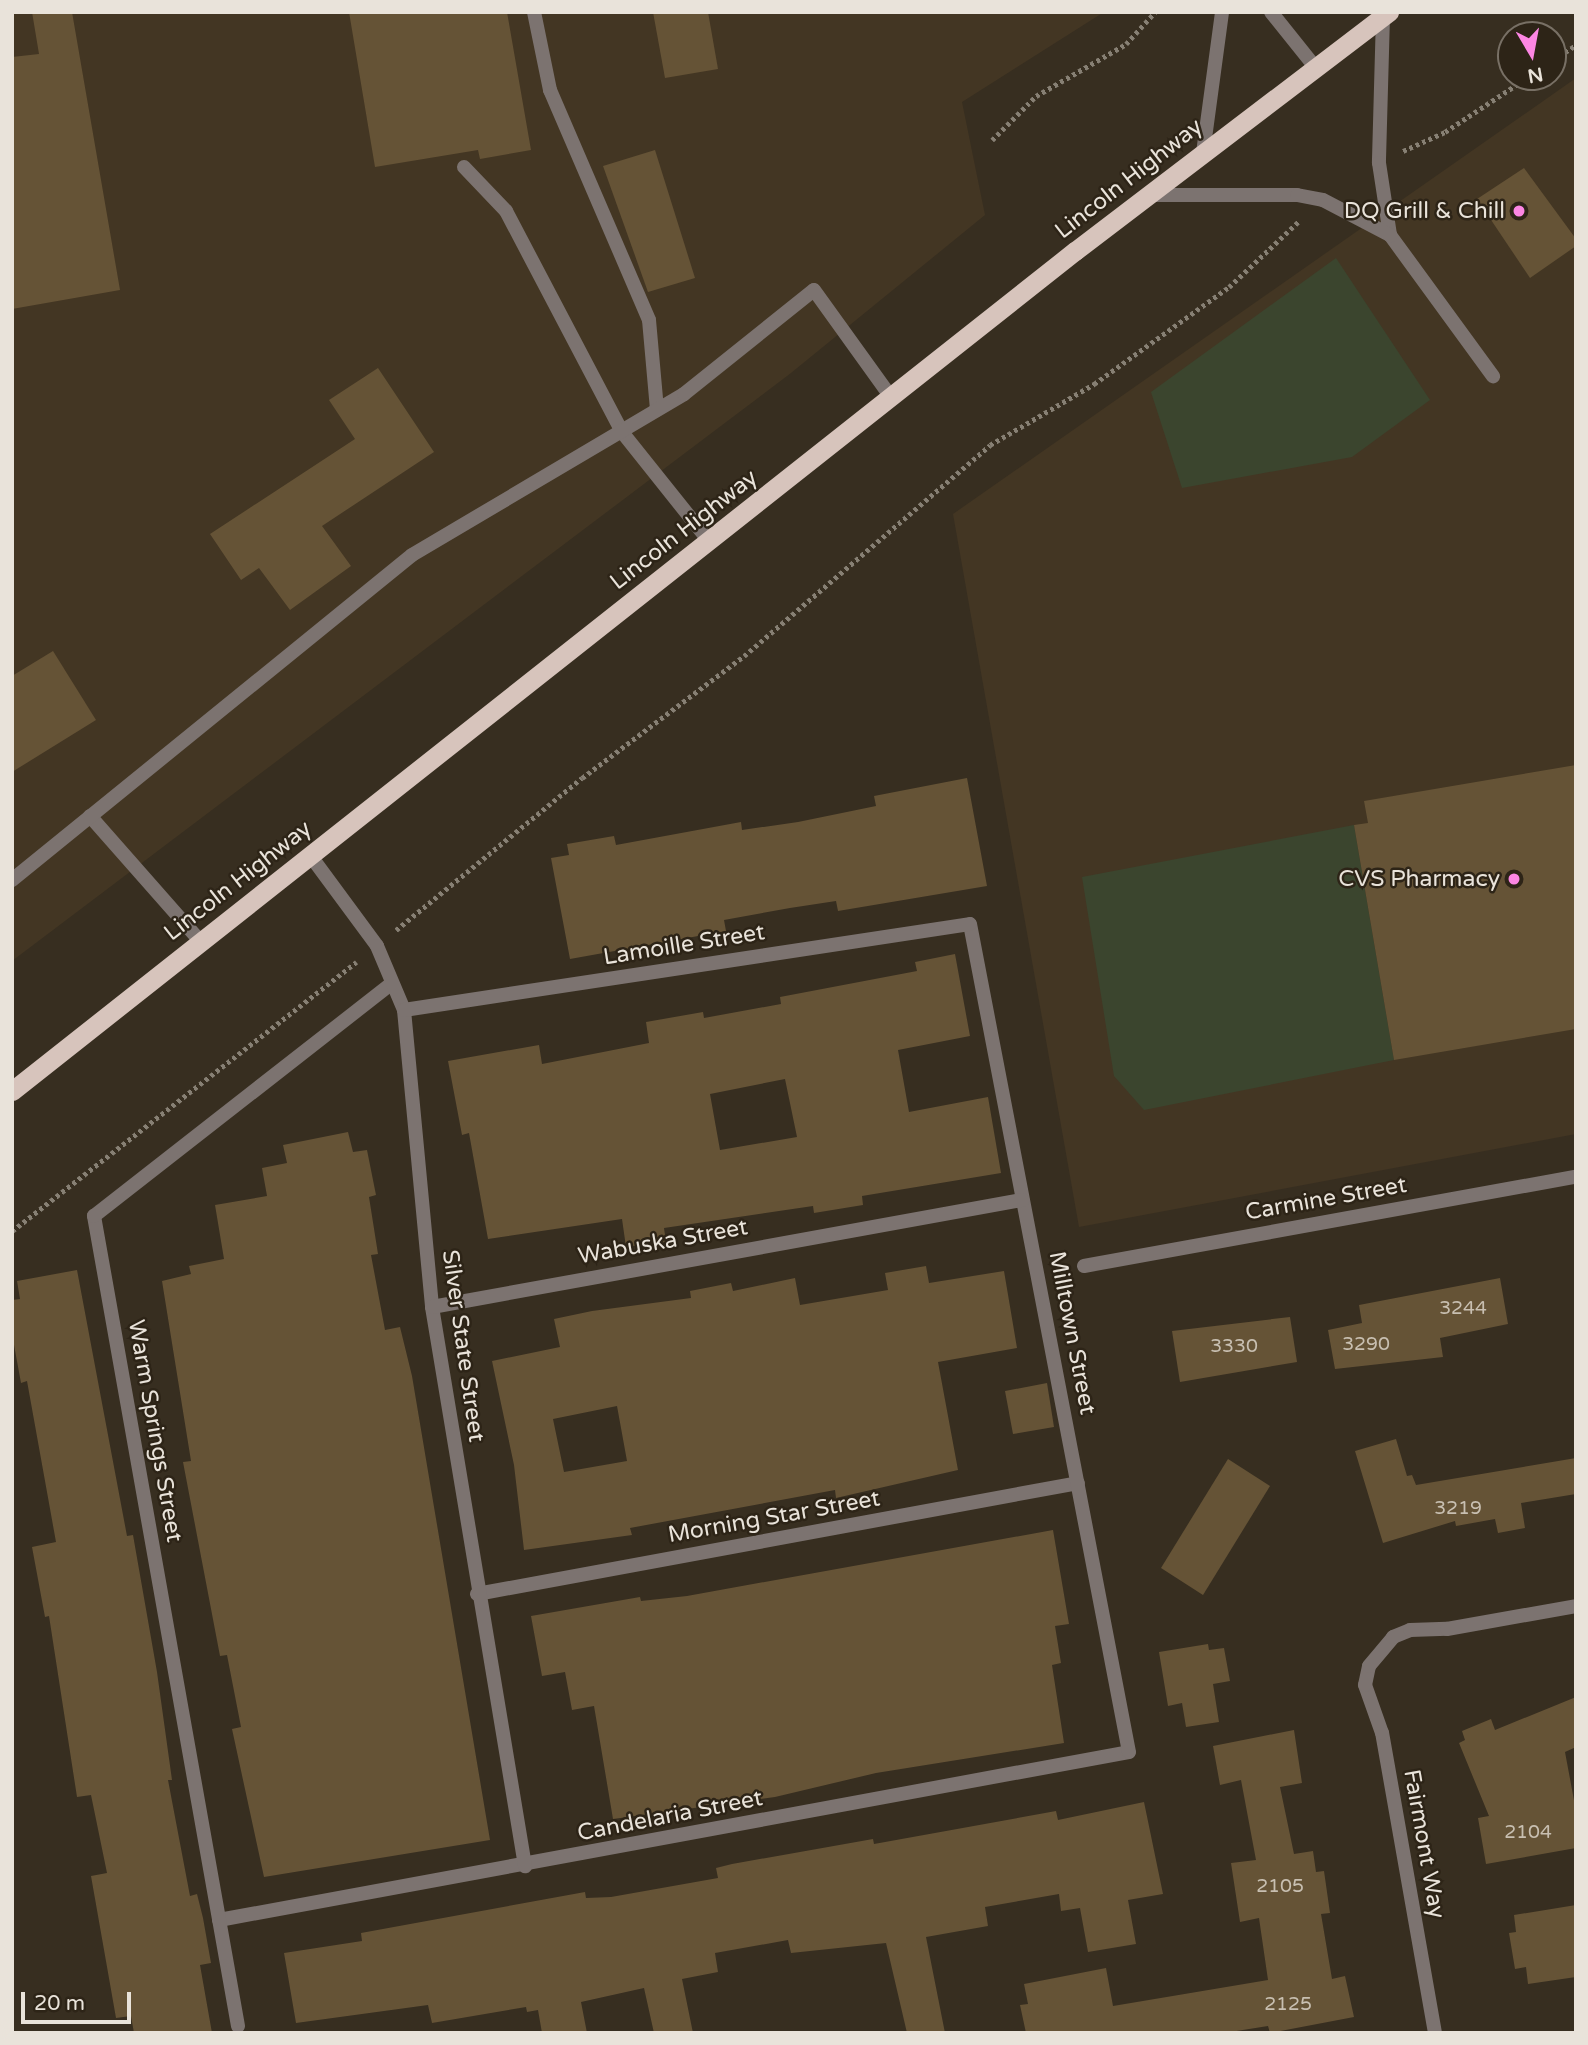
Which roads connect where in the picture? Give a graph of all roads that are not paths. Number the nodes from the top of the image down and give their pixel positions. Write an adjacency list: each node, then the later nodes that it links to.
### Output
1 (534, 12): 12 (street)
2 (1222, 12): 6 (street)
3 (1271, 12): 5 (street)
4 (1386, 14): 5 (highway, Lincoln Highway); 9 (street)
5 (1315, 67): 6 (highway, Lincoln Highway)
6 (1203, 153): 8 (highway, Lincoln Highway)
7 (464, 167): 13 (street)
8 (1147, 195): 9 (street); 11 (highway, Lincoln Highway)
9 (1390, 234): 10 (street)
10 (1493, 376)
11 (891, 397): 12 (street); 14 (highway, Lincoln Highway)
12 (657, 410): 13 (street)
13 (621, 432): 14 (street); 15 (street)
14 (709, 541): 16 (highway, Lincoln Highway)
15 (90, 816): 17 (street); 19 (street)
16 (310, 855): 19 (highway, Lincoln Highway); 20 (street, Silver State Street)
17 (12, 880)
18 (970, 923): 21 (street, Lamoille Street); 24 (street, Milltown Street)
19 (201, 942): 22 (highway, Lincoln Highway)
20 (392, 983): 21 (street, Silver State Street); 32 (street, Warm Springs Street)
21 (404, 1010): 26 (street, Silver State Street)
22 (12, 1090)
23 (1576, 1177): 25 (street, Carmine Street)
24 (1022, 1200): 26 (street, Wabuska Street); 27 (street, Milltown Street)
25 (1084, 1266)
26 (432, 1307): 28 (street, Silver State Street)
27 (1078, 1483): 28 (street, Morning Star Street); 30 (street, Milltown Street)
28 (477, 1594): 31 (street, Silver State Street)
29 (1576, 1606): 34 (street, Fairmont Way)
30 (1129, 1752): 31 (street, Candelaria Street)
31 (525, 1866): 32 (street, Candelaria Street)
32 (219, 1920): 33 (street, Warm Springs Street)
33 (238, 2026)
34 (1435, 2033)

